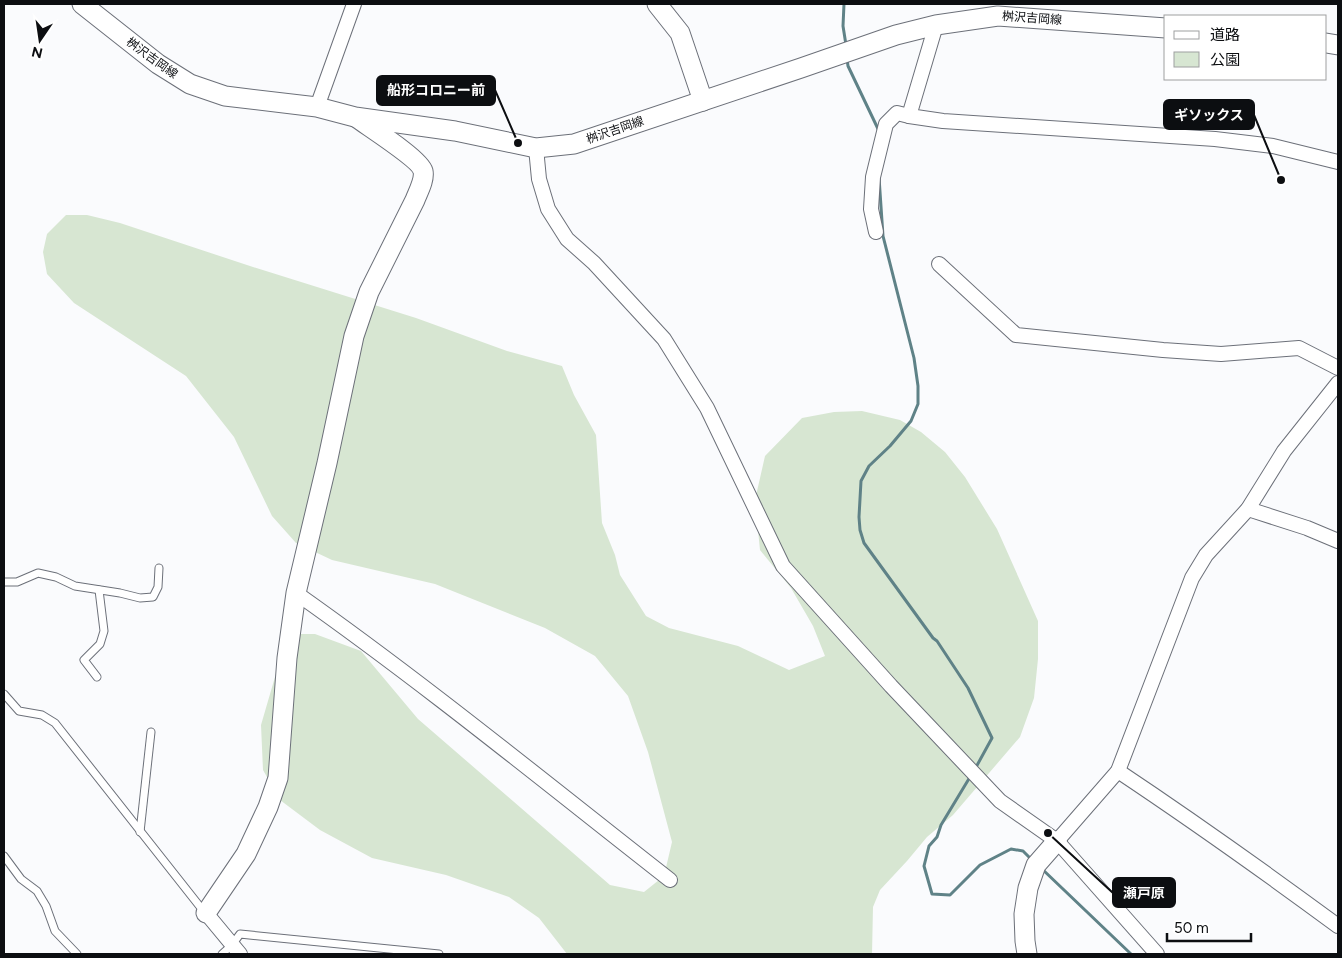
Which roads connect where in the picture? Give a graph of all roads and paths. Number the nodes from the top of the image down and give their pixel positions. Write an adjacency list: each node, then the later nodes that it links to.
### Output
1 (82, 4): 7 (main road, 桝沢吉岡線)
2 (354, 4): 7 (street)
3 (657, 4): 6 (main road)
4 (936, 24): 5 (main road, 桝沢吉岡線); 6 (main road, 桝沢吉岡線); 8 (street)
5 (1164, 28)
6 (703, 101): 10 (main road, 桝沢吉岡線)
7 (317, 107): 9 (main road, 桝沢吉岡線)
8 (909, 116): 11 (street); 12 (street)
9 (355, 117): 10 (main road, 桝沢吉岡線); 21 (main road)
10 (536, 148): 27 (street)
11 (1338, 162)
12 (876, 232)
13 (939, 264): 14 (street)
14 (1338, 368)
15 (1338, 383): 16 (street)
16 (1248, 509): 17 (street); 25 (street)
17 (1338, 542)
18 (159, 568): 20 (lane)
19 (4, 582): 20 (lane)
20 (99, 590): 22 (lane)
21 (296, 593): 29 (street); 30 (main road)
22 (97, 677)
23 (4, 694): 26 (lane)
24 (151, 732): 26 (lane)
25 (1118, 772): 27 (street); 31 (street)
26 (140, 832): 30 (lane)
27 (1056, 841): 37 (main road); 38 (street)
28 (4, 856): 34 (lane)
29 (670, 880)
30 (206, 913): 33 (street)
31 (1338, 926)
32 (385, 949): 33 (lane); 35 (lane); 36 (lane)
33 (232, 951)
34 (77, 954)
35 (392, 954)
36 (439, 954)
37 (1027, 954)
38 (1157, 954)

